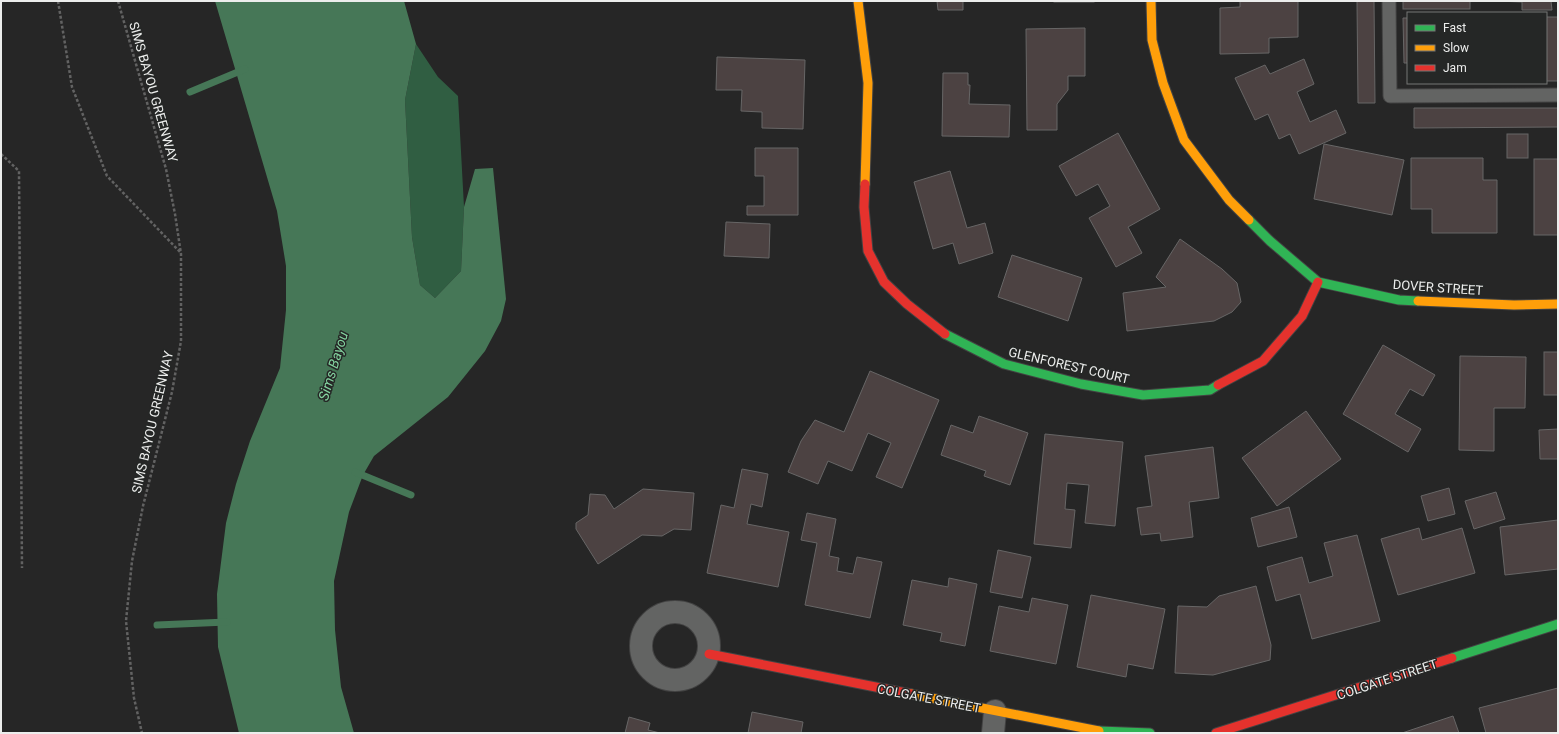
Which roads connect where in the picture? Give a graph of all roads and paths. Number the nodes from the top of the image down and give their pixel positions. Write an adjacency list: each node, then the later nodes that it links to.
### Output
1 (58, 1): 8 (path)
2 (118, 1): 8 (path, SIMS BAYOU GREENWAY)
3 (858, 1): 9 (street, GLENFOREST COURT)
4 (1151, 1): 9 (street)
5 (1389, 1): 6 (lane)
6 (1558, 95)
7 (1, 154): 11 (path)
8 (181, 254): 15 (path, SIMS BAYOU GREENWAY)
9 (1318, 282): 10 (street, DOVER STREET)
10 (1558, 304)
11 (22, 568)
12 (1558, 624): 18 (street, COLGATE STREET)
13 (709, 654): 14 (street, COLGATE STREET)
14 (995, 711): 16 (street); 17 (street, COLGATE STREET)
15 (142, 733)
16 (993, 733)
17 (1150, 733)
18 (1216, 733)

